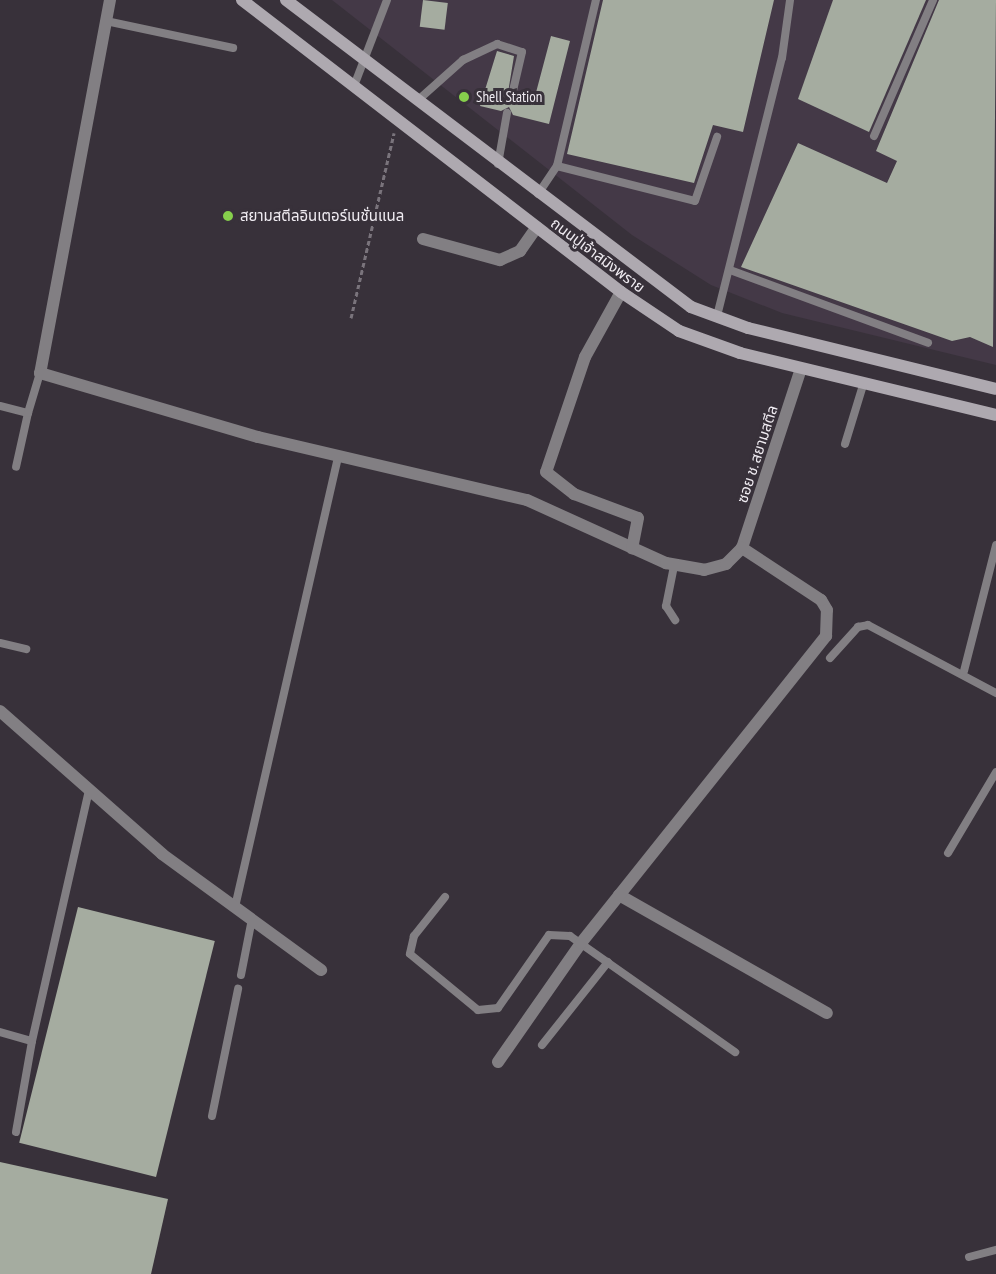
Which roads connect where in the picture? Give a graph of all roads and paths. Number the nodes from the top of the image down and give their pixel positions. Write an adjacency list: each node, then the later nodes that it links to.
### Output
1 (110, 0): 8 (street)
2 (242, 0): 11 (main road, ถนนปู่เจ้าสมิงพราย)
3 (286, 0): 10 (main road, ถนนปู่เจ้าสมิงพราย)
4 (387, 0): 10 (lane)
5 (596, 0): 19 (lane)
6 (790, 0): 23 (lane)
7 (933, 0): 16 (lane)
8 (106, 21): 9 (lane); 29 (street)
9 (233, 48)
10 (367, 63): 11 (lane); 13 (main road, ถนนปู่เจ้าสมิงพราย)
11 (354, 86): 15 (main road, ถนนปู่เจ้าสมิงพราย)
12 (512, 95): 13 (lane)
13 (417, 101): 18 (main road, ถนนปู่เจ้าสมิงพราย)
14 (507, 113): 18 (lane)
15 (397, 120): 21 (main road, ถนนปู่เจ้าสมิงพราย); 26 (path)
16 (874, 136)
17 (717, 137): 19 (lane)
18 (498, 164): 20 (main road, ถนนปู่เจ้าสมิงพราย)
19 (557, 166): 20 (lane)
20 (538, 194): 25 (main road, ถนนปู่เจ้าสมิงพราย)
21 (537, 228): 22 (street); 24 (main road, ถนนปู่เจ้าสมิงพราย)
22 (423, 239)
23 (730, 270): 25 (lane); 27 (lane)
24 (621, 292): 28 (main road, ถนนปู่เจ้าสมิงพราย); 39 (street)
25 (717, 316): 31 (main road, ถนนปู่เจ้าสมิงพราย)
26 (351, 318)
27 (928, 343)
28 (801, 369): 30 (main road, ถนนปู่เจ้าสมิงพราย); 40 (street, ซอย ช. สยามสตีล)
29 (40, 373): 33 (lane); 36 (street)
30 (863, 385): 34 (main road, ถนนปู่เจ้าสมิงพราย); 35 (lane)
31 (996, 389)
32 (0, 406): 33 (lane)
33 (28, 413): 37 (lane)
34 (996, 416)
35 (844, 444)
36 (338, 458): 39 (street); 54 (lane)
37 (16, 467)
38 (996, 545): 46 (lane)
39 (632, 548): 41 (street)
40 (742, 549): 41 (street); 52 (street)
41 (674, 566): 42 (lane)
42 (675, 620)
43 (0, 642): 44 (lane)
44 (26, 649)
45 (830, 658): 46 (lane)
46 (964, 671): 47 (lane)
47 (996, 693)
48 (0, 711): 50 (street)
49 (996, 772): 51 (lane)
50 (89, 790): 54 (street); 63 (lane)
51 (948, 853)
52 (619, 895): 56 (street); 61 (street)
53 (445, 897): 56 (lane)
54 (235, 907): 55 (street)
55 (252, 920): 58 (street); 59 (lane)
56 (581, 943): 57 (lane); 66 (street)
57 (608, 962): 64 (lane); 65 (lane)
58 (321, 970)
59 (241, 975)
60 (238, 989): 67 (lane)
61 (827, 1013)
62 (0, 1032): 63 (lane)
63 (32, 1041): 68 (lane)
64 (542, 1046)
65 (735, 1052)
66 (498, 1062)
67 (212, 1116)
68 (16, 1132)
69 (996, 1250): 70 (lane)
70 (969, 1257)

